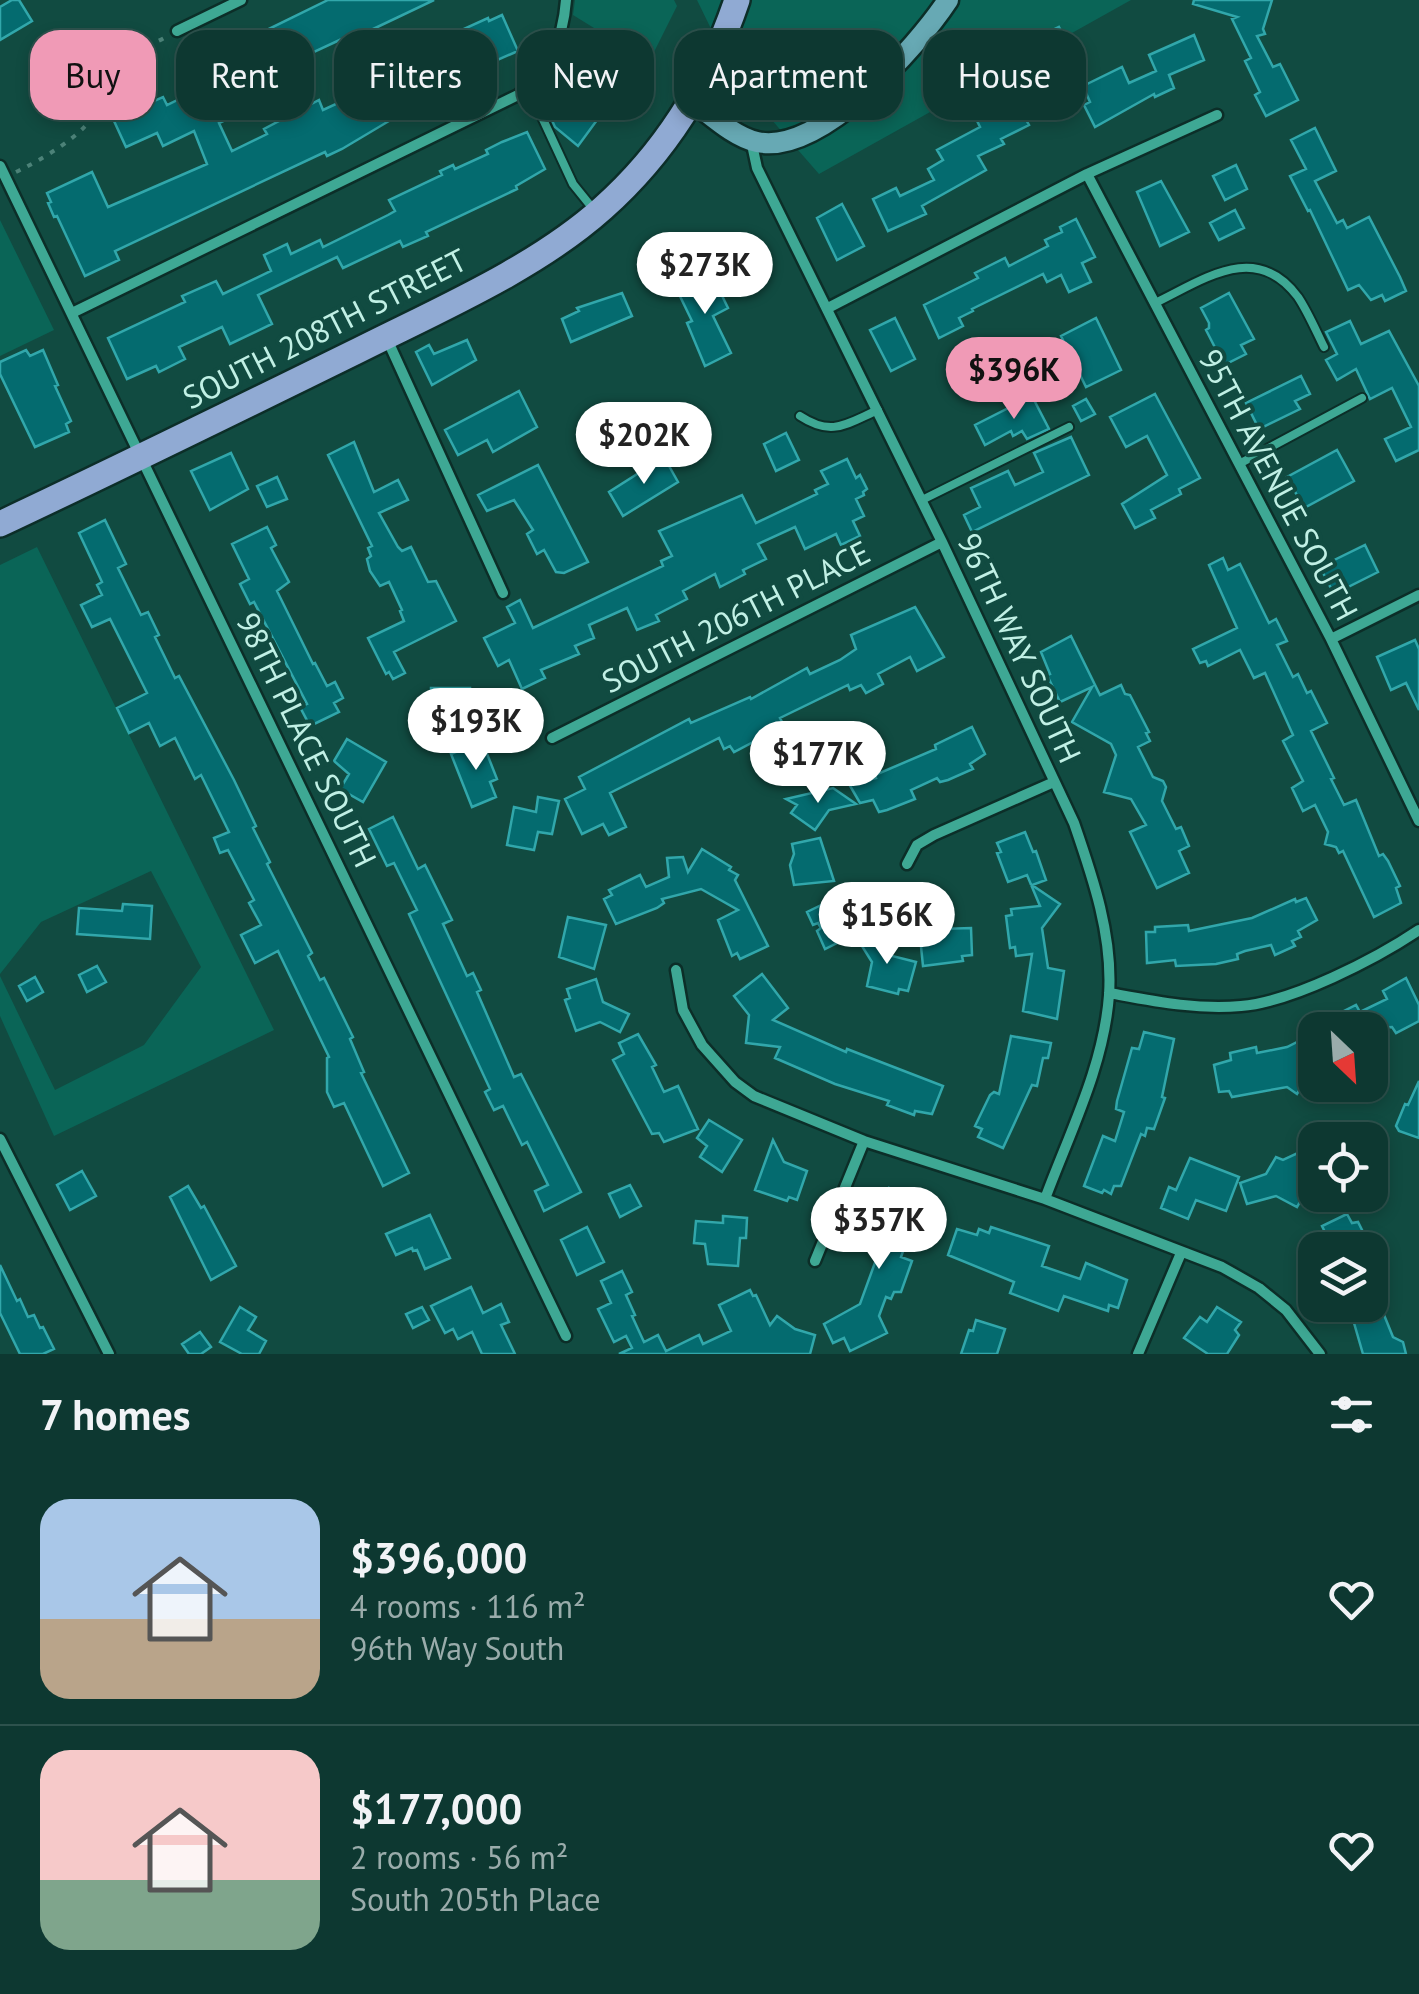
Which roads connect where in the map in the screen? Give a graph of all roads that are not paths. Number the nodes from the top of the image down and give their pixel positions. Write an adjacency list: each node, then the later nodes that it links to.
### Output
1 (241, 0): 5 (street)
2 (566, 0): 6 (street)
3 (737, 0): 7 (main road, SOUTH 208TH STREET)
4 (948, 0): 13 (street)
5 (177, 30)
6 (561, 30)
7 (724, 30)
8 (517, 95): 19 (street)
9 (1216, 115): 15 (street)
10 (543, 120): 16 (lane)
11 (680, 120): 16 (main road, SOUTH 208TH STREET)
12 (720, 120): 13 (street)
13 (751, 140): 18 (street, 96TH WAY SOUTH)
14 (3, 172): 19 (street, 98TH PLACE SOUTH)
15 (1088, 174): 17 (street, 95TH AVENUE SOUTH); 18 (street)
16 (596, 214): 20 (main road, SOUTH 208TH STREET)
17 (1155, 303): 21 (lane); 27 (street, 95TH AVENUE SOUTH)
18 (828, 308): 23 (street, 96TH WAY SOUTH)
19 (72, 313): 26 (street, 98TH PLACE SOUTH)
20 (386, 336): 26 (main road, SOUTH 208TH STREET); 31 (street)
21 (1324, 347)
22 (1362, 398): 27 (lane)
23 (878, 410): 24 (lane); 28 (street, 96TH WAY SOUTH)
24 (800, 416)
25 (1069, 427): 28 (lane)
26 (142, 457): 29 (main road, SOUTH 208TH STREET); 46 (street, 98TH PLACE SOUTH)
27 (1239, 464): 33 (street, 95TH AVENUE SOUTH)
28 (922, 500): 30 (street, 96TH WAY SOUTH)
29 (0, 524)
30 (942, 542): 34 (street, SOUTH 206TH PLACE); 35 (street, 96TH WAY SOUTH)
31 (503, 592)
32 (1419, 595): 33 (street)
33 (1332, 639): 36 (street, 95TH AVENUE SOUTH)
34 (552, 738)
35 (1054, 782): 37 (street); 40 (street, 96TH WAY SOUTH)
36 (1419, 822)
37 (907, 864)
38 (1419, 930): 40 (street)
39 (676, 970): 42 (street)
40 (1109, 993): 43 (street, 96TH WAY SOUTH)
41 (0, 1139): 47 (street)
42 (864, 1142): 43 (street); 45 (street)
43 (1045, 1199): 44 (street)
44 (1180, 1253): 48 (street); 49 (street)
45 (815, 1261)
46 (566, 1336)
47 (108, 1354)
48 (1138, 1354)
49 (1320, 1354)

